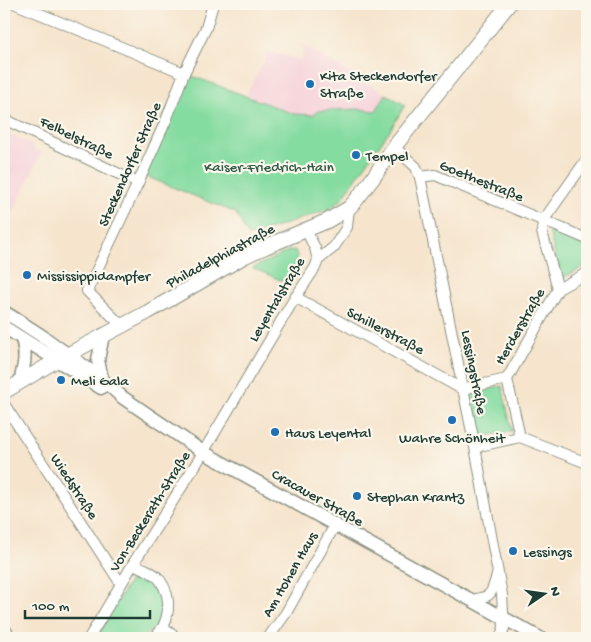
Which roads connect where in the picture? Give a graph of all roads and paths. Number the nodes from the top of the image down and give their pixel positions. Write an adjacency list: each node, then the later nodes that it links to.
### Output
1 (16, 4): 4 (street)
2 (213, 4): 4 (street, Steckendorfer Straße)
3 (509, 4): 6 (main road, Leyentalstraße)
4 (184, 73): 9 (street, Steckendorfer Straße)
5 (4, 119): 9 (street, Felbelstraße)
6 (394, 147): 8 (street, Goethestraße); 10 (main road, Leyentalstraße)
7 (587, 158): 11 (street)
8 (420, 177): 11 (street, Goethestraße); 27 (street, Lessingstraße)
9 (138, 182): 19 (street, Steckendorfer Straße)
10 (349, 208): 12 (main road, Philadelphiastraße); 14 (street, Leyentalstraße)
11 (543, 220): 13 (street, Goethestraße); 16 (street)
12 (306, 230): 14 (street); 19 (main road, Philadelphiastraße)
13 (587, 239)
14 (318, 260): 17 (street, Leyentalstraße)
15 (587, 273): 16 (street)
16 (558, 289): 24 (street, Herderstraße)
17 (295, 297): 27 (street, Schillerstraße); 33 (street, Leyentalstraße)
18 (4, 312): 23 (street)
19 (122, 325): 21 (main road, Philadelphiastraße)
20 (4, 327): 22 (street)
21 (103, 335): 23 (main road, Philadelphiastraße); 25 (street)
22 (22, 339): 23 (street); 26 (street)
23 (62, 357): 25 (street, Cracauer Straße); 26 (main road, Philadelphiastraße); 29 (street, Cracauer Straße)
24 (507, 378): 27 (street); 31 (street)
25 (102, 379): 29 (street, Cracauer Straße)
26 (20, 382): 28 (main road, Philadelphiastraße)
27 (462, 389): 32 (street, Lessingstraße)
28 (4, 392)
29 (122, 397): 33 (street, Cracauer Straße)
30 (4, 404): 38 (street, Wiedstraße)
31 (520, 437): 32 (street); 34 (street)
32 (474, 447): 37 (street, Lessingstraße)
33 (203, 452): 35 (street, Cracauer Straße); 36 (street, Von-Beckerath-Straße)
34 (587, 463)
35 (334, 525): 39 (street, Cracauer Straße); 47 (street, Am Hohen Haus)
36 (133, 564): 38 (street, Von-Beckerath-Straße); 41 (street)
37 (498, 574): 39 (street); 40 (street, Lessingstraße)
38 (121, 584): 44 (street, Von-Beckerath-Straße)
39 (471, 600): 40 (street, Cracauer Straße)
40 (504, 618): 48 (street, Lessingstraße); 50 (street, Cracauer Straße)
41 (163, 628): 45 (street); 46 (street)
42 (4, 631): 43 (main road)
43 (9, 638)
44 (89, 638)
45 (154, 638)
46 (176, 638)
47 (268, 638)
48 (500, 638)
49 (532, 638): 50 (street)
50 (540, 638)

